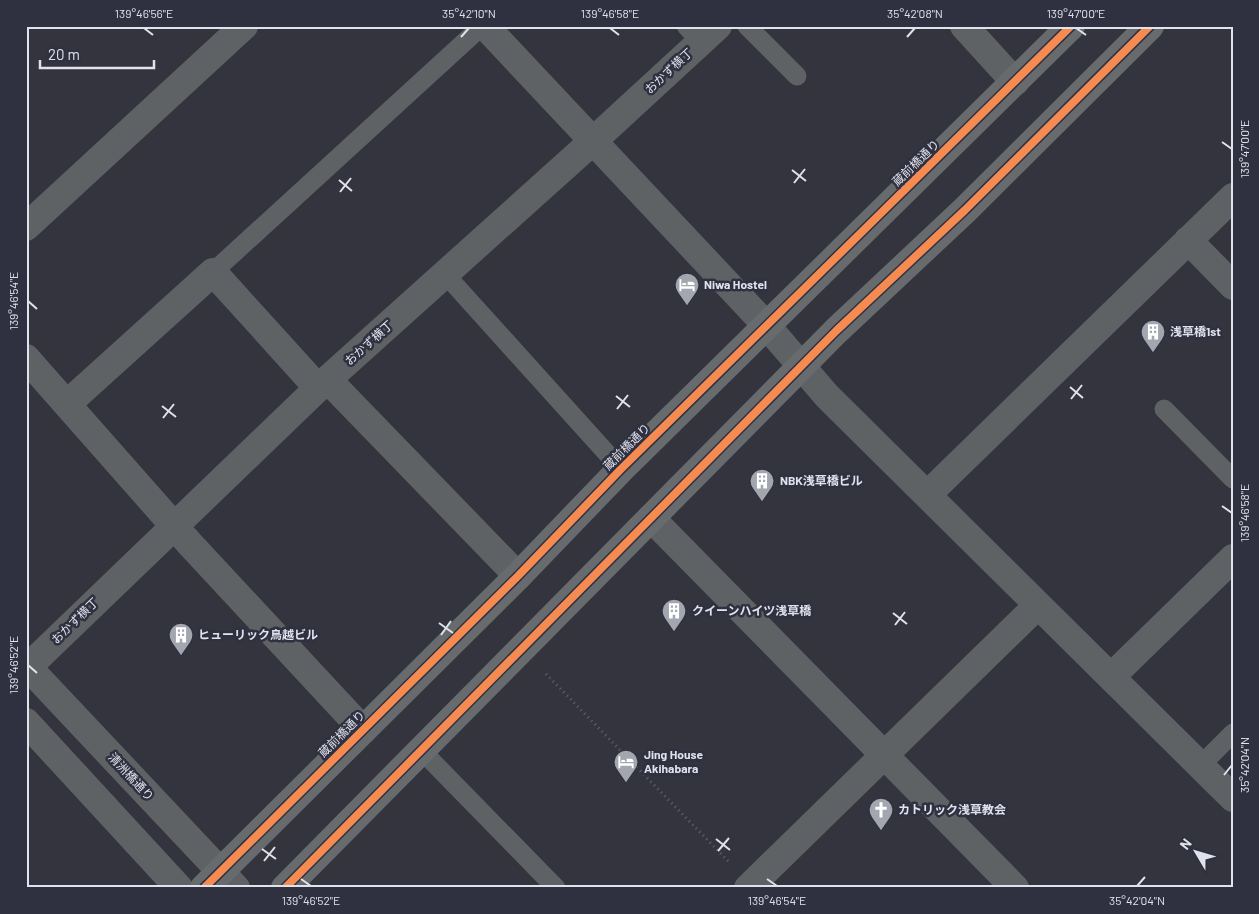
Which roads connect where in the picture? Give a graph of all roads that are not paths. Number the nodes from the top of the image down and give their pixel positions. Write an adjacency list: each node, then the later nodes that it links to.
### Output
1 (244, 26): 12 (street)
2 (484, 26): 10 (street); 14 (lane)
3 (747, 26): 8 (lane)
4 (964, 26): 9 (street)
5 (1071, 26): 9 (main road, 蔵前橋通り)
6 (1150, 26): 19 (main road)
7 (702, 32): 10 (street, おかず横丁)
8 (797, 76)
9 (1014, 82): 17 (main road, 蔵前橋通り)
10 (593, 141): 15 (street, おかず横丁); 17 (street)
11 (1233, 197): 13 (street)
12 (26, 227)
13 (1188, 240): 16 (street); 25 (street)
14 (214, 272): 20 (street); 21 (street)
15 (446, 274): 20 (street, おかず横丁); 23 (lane)
16 (1233, 286)
17 (766, 325): 19 (street); 23 (main road, 蔵前橋通り)
18 (26, 358): 21 (street)
19 (801, 367): 25 (street); 26 (main road)
20 (323, 384): 27 (street, おかず横丁); 29 (street)
21 (67, 404): 27 (street)
22 (1164, 409): 24 (lane)
23 (621, 468): 29 (main road, 蔵前橋通り)
24 (1233, 479)
25 (926, 494): 30 (street)
26 (651, 518): 36 (main road); 37 (street)
27 (175, 526): 31 (street, おかず横丁); 34 (street)
28 (1233, 558): 32 (street)
29 (518, 576): 34 (main road, 蔵前橋通り)
30 (1038, 605): 32 (street); 37 (street)
31 (27, 666): 40 (street, 清洲橋通り)
32 (1111, 677): 38 (street)
33 (26, 722): 42 (street)
34 (363, 730): 40 (main road, 蔵前橋通り)
35 (1233, 733): 38 (lane)
36 (421, 750): 43 (main road); 44 (lane)
37 (884, 755): 41 (street); 45 (street)
38 (1200, 766): 39 (street)
39 (1233, 798)
40 (220, 882)
41 (750, 886)
42 (179, 888)
43 (285, 888)
44 (556, 888)
45 (1015, 888)

